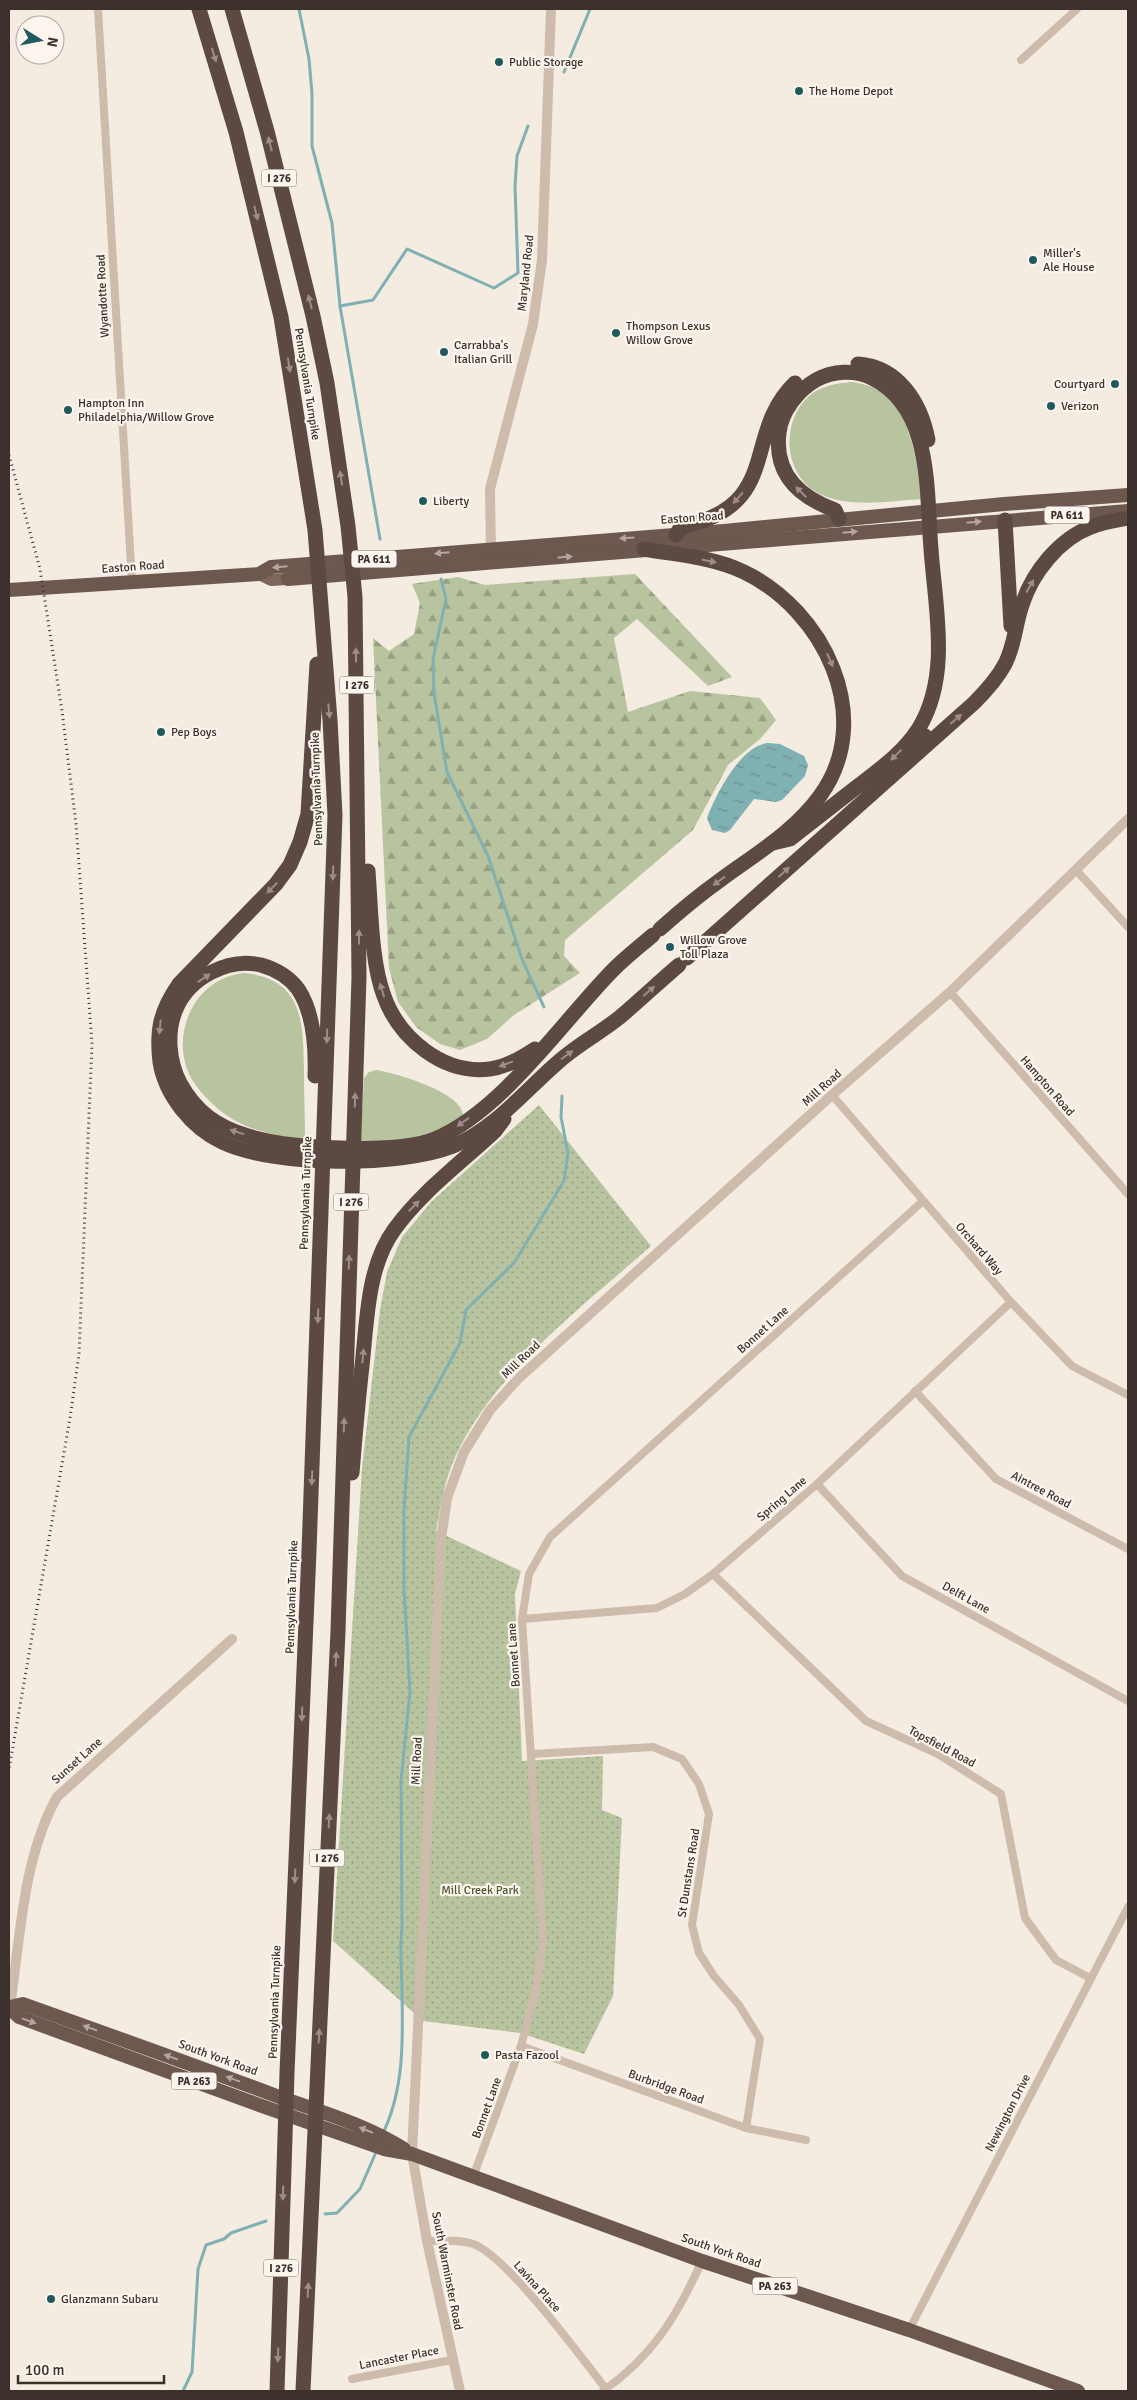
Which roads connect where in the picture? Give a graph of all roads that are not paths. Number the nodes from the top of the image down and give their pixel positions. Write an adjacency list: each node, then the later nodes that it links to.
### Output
1 (98, 9): 18 (street, Wyandotte Road)
2 (200, 9): 20 (highway, Pennsylvania Turnpike / I 276, one-way to 20)
3 (232, 9): 23 (highway, Pennsylvania Turnpike / I 276, one-way to 3)
4 (551, 9): 13 (street, Maryland Road)
5 (1077, 9): 6 (street)
6 (1021, 60)
7 (1128, 495): 10 (highway, Easton Road / PA 611)
8 (1128, 510): 11 (highway, Easton Road / PA 611)
9 (1128, 518): 21 (highway, one-way to 9)
10 (839, 519): 12 (highway, Easton Road / PA 611); 25 (highway, one-way to 25)
11 (1005, 520): 14 (highway, Easton Road / PA 611, one-way to 11); 21 (highway)
12 (676, 535): 13 (highway, Easton Road / PA 611, one-way to 13); 22 (highway, one-way to 12)
13 (491, 549): 15 (street, Maryland Road); 16 (highway, Easton Road / PA 611, one-way to 16)
14 (644, 549): 15 (highway, Easton Road / PA 611, one-way to 14); 25 (highway, one-way to 25)
15 (492, 564): 17 (highway, Easton Road / PA 611)
16 (259, 574): 17 (main road, Easton Road / PA 611); 18 (highway, Easton Road / PA 611)
17 (288, 579)
18 (132, 582): 19 (highway, Easton Road / PA 611)
19 (9, 590)
20 (320, 610): 32 (highway, one-way to 32); 34 (highway, Pennsylvania Turnpike / I 276, one-way to 34)
21 (1005, 665): 22 (highway, one-way to 21)
22 (906, 763): 31 (highway, one-way to 22)
23 (358, 773): 29 (highway, one-way to 23); 44 (highway, Pennsylvania Turnpike / I 276, one-way to 23)
24 (1128, 819): 26 (street, Mill Road)
25 (773, 843): 29 (highway, one-way to 29)
26 (1076, 870): 27 (street); 28 (street, Mill Road)
27 (1128, 927)
28 (950, 992): 30 (street, Mill Road); 35 (street, Hampton Road)
29 (549, 1041): 33 (highway, one-way to 33)
30 (832, 1095): 36 (street, Orchard Way); 54 (street, Mill Road)
31 (518, 1100): 33 (highway); 44 (highway, one-way to 31)
32 (284, 1151): 33 (highway); 34 (highway, one-way to 34)
33 (378, 1155)
34 (321, 1179): 62 (highway, Pennsylvania Turnpike / I 276, one-way to 62)
35 (1128, 1194)
36 (923, 1201): 37 (street, Orchard Way); 43 (street, Bonnet Lane)
37 (1011, 1302): 38 (street, Spring Lane); 39 (street, Orchard Way)
38 (915, 1391): 40 (street, Spring Lane); 41 (street, Aintree Road)
39 (1128, 1395)
40 (817, 1484): 42 (street, Spring Lane); 46 (street, Delft Lane)
41 (1128, 1548)
42 (713, 1574): 43 (street, Spring Lane); 49 (street, Topsfield Road)
43 (522, 1619): 47 (street, Bonnet Lane)
44 (338, 1631): 63 (highway, Pennsylvania Turnpike / I 276, one-way to 44)
45 (232, 1639): 50 (street, Sunset Lane)
46 (1128, 1701)
47 (532, 1754): 51 (street, Bonnet Lane); 52 (street, St Dunstans Road)
48 (1128, 1907): 49 (street, Newington Drive)
49 (1090, 1978): 58 (street, Newington Drive)
50 (9, 2007): 54 (highway, South York Road / PA 263)
51 (521, 2046): 52 (street, Burbridge Road); 55 (street, Bonnet Lane)
52 (746, 2128): 53 (street, Burbridge Road)
53 (806, 2140)
54 (412, 2154): 55 (highway, South York Road / PA 263); 56 (street, South Warminster Road)
55 (473, 2177): 57 (highway, South York Road / PA 263)
56 (428, 2241): 59 (street, South Warminster Road); 61 (street, Lavina Place)
57 (702, 2261): 58 (highway, South York Road / PA 263); 61 (street)
58 (909, 2330): 65 (highway, South York Road / PA 263)
59 (452, 2360): 60 (street, Lancaster Place); 64 (street, South Warminster Road)
60 (352, 2379)
61 (604, 2390)
62 (277, 2391)
63 (303, 2391)
64 (460, 2391)
65 (1078, 2391)

